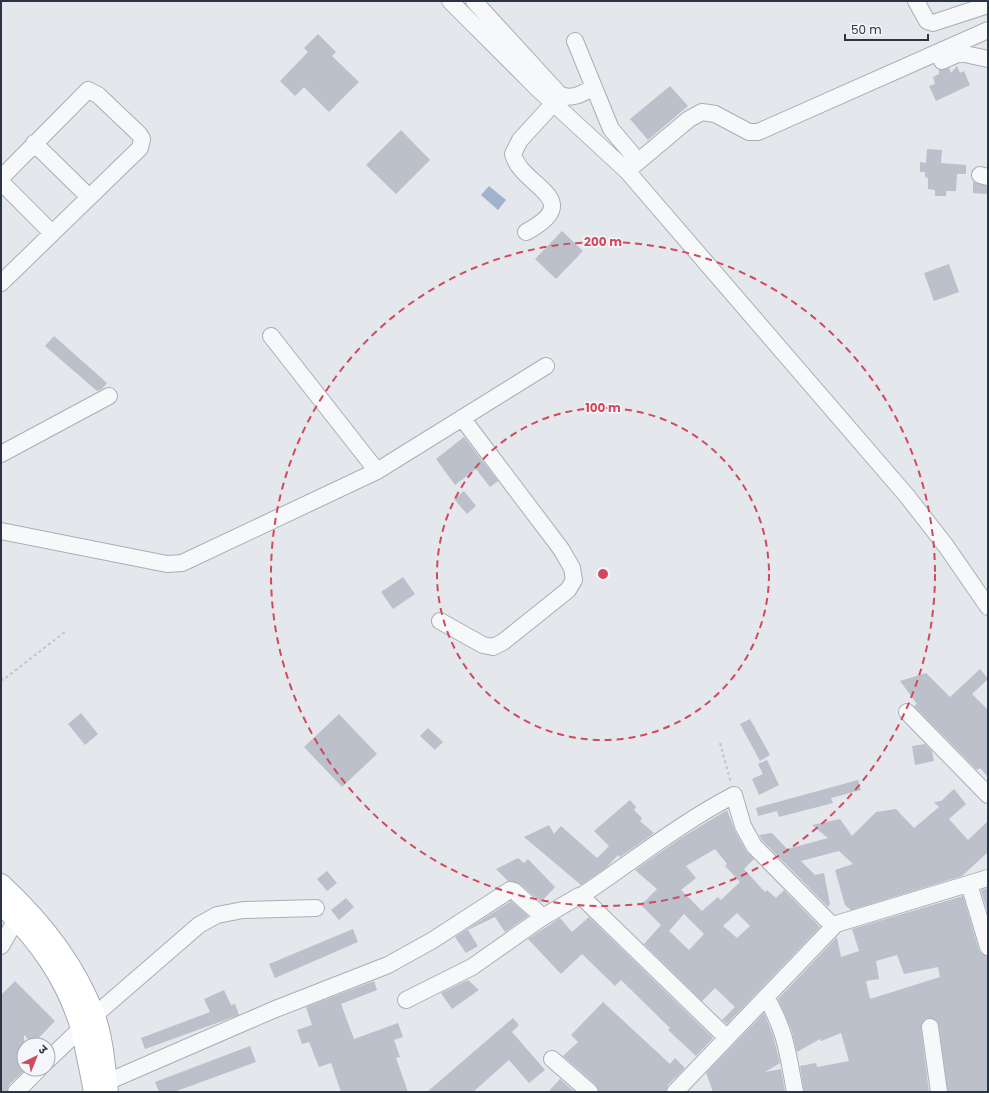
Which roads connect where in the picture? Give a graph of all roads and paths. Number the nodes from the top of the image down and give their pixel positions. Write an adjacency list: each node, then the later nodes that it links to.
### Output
1 (450, 1): 10 (street)
2 (474, 1): 9 (street)
3 (916, 1): 4 (street)
4 (988, 5)
5 (988, 30): 12 (street)
6 (575, 41): 9 (street)
7 (988, 59): 8 (street)
8 (926, 69)
9 (594, 87): 12 (street)
10 (553, 104): 12 (street); 16 (street)
11 (34, 143): 13 (street); 15 (street); 15 (street)
12 (633, 166): 26 (street)
13 (1, 178)
14 (1, 182): 17 (street)
15 (89, 197): 17 (street)
16 (526, 232)
17 (52, 233): 18 (street)
18 (1, 283)
19 (270, 336): 24 (street)
20 (546, 366): 22 (street)
21 (109, 396): 23 (street)
22 (462, 418): 24 (street); 27 (street)
23 (1, 454)
24 (377, 471): 25 (street)
25 (1, 531)
26 (988, 607)
27 (440, 621)
28 (66, 631): 29 (path)
29 (1, 678)
30 (907, 712): 33 (street)
31 (720, 743): 32 (path)
32 (734, 795): 37 (street); 42 (street)
33 (988, 795)
34 (988, 878): 36 (street)
35 (1, 884): 47 (main road)
36 (969, 884): 42 (street); 44 (street)
37 (581, 896): 40 (street); 49 (street)
38 (1, 905): 41 (main road)
39 (316, 908): 47 (street)
40 (543, 917): 46 (street); 53 (street)
41 (16, 920): 43 (street); 47 (main road)
42 (833, 926): 45 (street)
43 (1, 946)
44 (988, 947)
45 (766, 997): 49 (street); 57 (street)
46 (406, 1000)
47 (88, 1022): 50 (street); 53 (main road)
48 (930, 1027): 58 (street)
49 (727, 1038): 56 (street)
50 (56, 1052)
51 (552, 1059): 55 (street)
52 (31, 1077): 54 (street)
53 (103, 1088)
54 (16, 1092)
55 (590, 1092)
56 (675, 1092)
57 (795, 1092)
58 (939, 1092)

